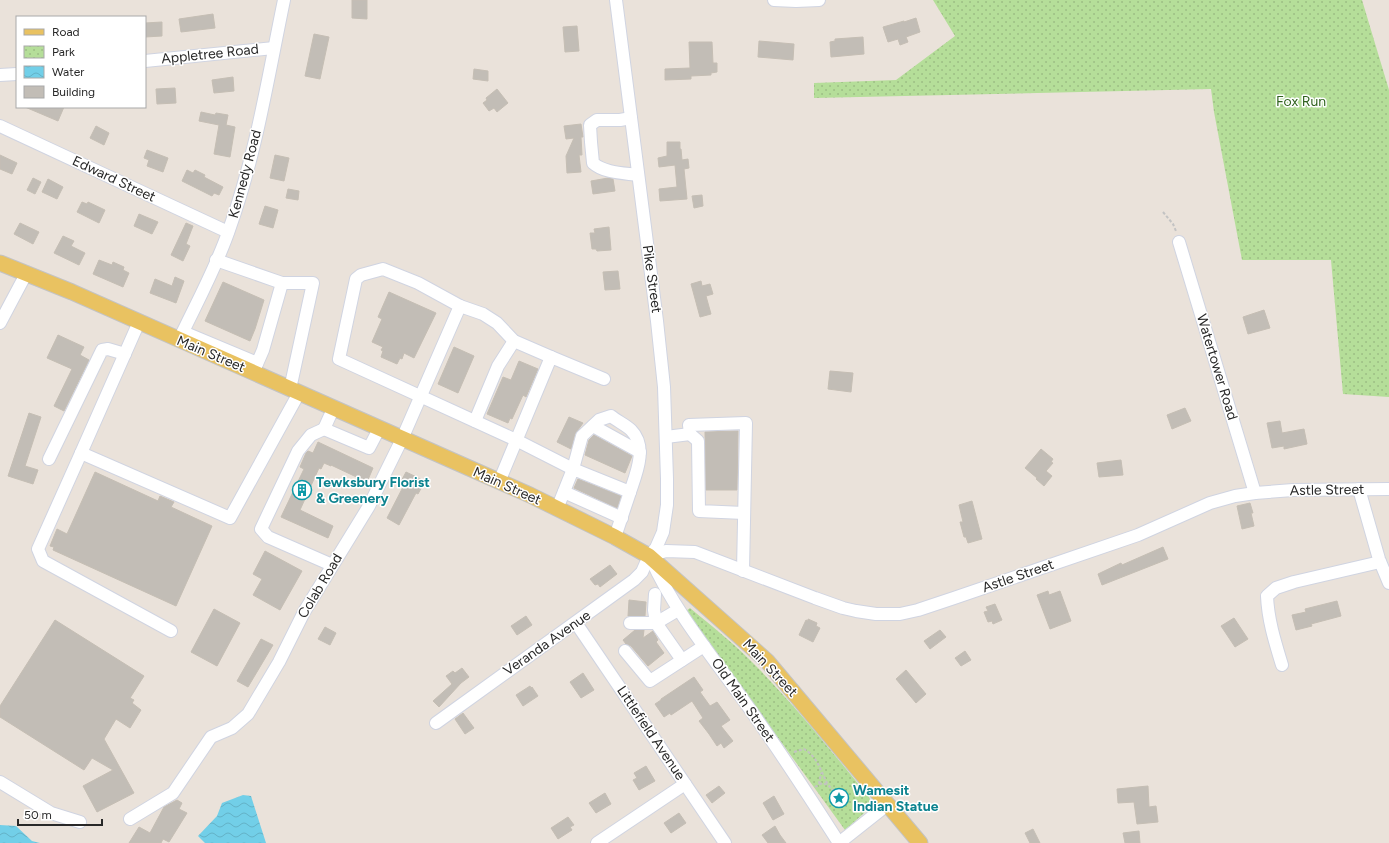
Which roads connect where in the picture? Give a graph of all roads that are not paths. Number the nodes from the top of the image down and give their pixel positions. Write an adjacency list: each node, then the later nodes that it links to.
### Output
1 (284, 0): 5 (street, Kennedy Road)
2 (616, 0): 9 (street, Pike Street)
3 (774, 0): 4 (street)
4 (819, 0)
5 (274, 48): 6 (street, Appletree Road); 12 (street, Kennedy Road)
6 (146, 61)
7 (16, 74): 8 (street)
8 (0, 75)
9 (631, 118): 11 (street, Pike Street); 11 (street)
10 (0, 126): 12 (street, Edward Street)
11 (638, 174): 35 (street, Pike Street)
12 (228, 232): 14 (street, Kennedy Road)
13 (1179, 242): 47 (street, Watertower Road)
14 (216, 260): 17 (street); 21 (street, Kennedy Road)
15 (0, 263): 16 (main road, Main Street)
16 (26, 274): 19 (street); 20 (main road, Main Street)
17 (282, 283): 25 (street); 27 (street)
18 (460, 306): 22 (street); 28 (street, Colab Road); 28 (street)
19 (1, 316)
20 (139, 322): 21 (main road, Main Street); 23 (street)
21 (181, 336): 25 (main road, Main Street)
22 (514, 341): 24 (street); 30 (street)
23 (125, 354): 39 (street); 40 (street)
24 (552, 357): 26 (street); 37 (street)
25 (255, 368): 27 (main road, Main Street)
26 (604, 379)
27 (294, 391): 29 (main road, Main Street); 39 (street)
28 (420, 396): 30 (street); 36 (street, Colab Road)
29 (333, 409): 32 (street); 33 (main road, Main Street)
30 (475, 421): 37 (street)
31 (593, 426): 38 (street); 38 (street); 41 (street)
32 (324, 429): 33 (street); 54 (street)
33 (379, 429): 36 (main road, Main Street)
34 (690, 434): 35 (street); 49 (street); 49 (street)
35 (666, 437): 52 (street, Pike Street)
36 (402, 439): 42 (main road, Main Street); 54 (street, Colab Road)
37 (516, 440): 41 (street); 42 (street)
38 (640, 452): 46 (street)
39 (82, 453): 62 (street)
40 (50, 459)
41 (573, 469): 45 (street); 46 (street)
42 (499, 482): 48 (main road, Main Street)
43 (1359, 489): 44 (street, Astle Street); 47 (street, Astle Street); 53 (street)
44 (1389, 489)
45 (564, 492): 48 (street); 50 (street)
46 (630, 492): 50 (street)
47 (1255, 493): 55 (street, Astle Street)
48 (557, 509): 51 (main road, Main Street)
49 (744, 514): 55 (street)
50 (622, 518): 51 (street)
51 (615, 537): 52 (main road, Main Street)
52 (649, 556): 55 (street, Astle Street); 58 (street, Old Main Street); 59 (street, Veranda Avenue); 70 (main road, Main Street)
53 (1380, 562): 56 (street); 66 (street)
54 (332, 565): 71 (street, Colab Road)
55 (743, 570)
56 (1389, 583)
57 (655, 594): 61 (street)
58 (678, 610): 61 (street); 63 (street, Old Main Street)
59 (576, 623): 67 (street, Veranda Avenue); 69 (street, Littlefield Avenue)
60 (630, 623): 61 (street)
61 (656, 623): 65 (street)
62 (171, 631)
63 (704, 646): 65 (street); 75 (street, Old Main Street)
64 (625, 651): 65 (street)
65 (682, 660)
66 (1282, 665)
67 (436, 723)
68 (0, 782): 72 (street)
69 (685, 784): 73 (street); 74 (street, Littlefield Avenue)
70 (887, 806): 75 (street); 76 (main road, Main Street)
71 (130, 819)
72 (80, 822)
73 (597, 843)
74 (726, 843)
75 (839, 843)
76 (920, 843)

